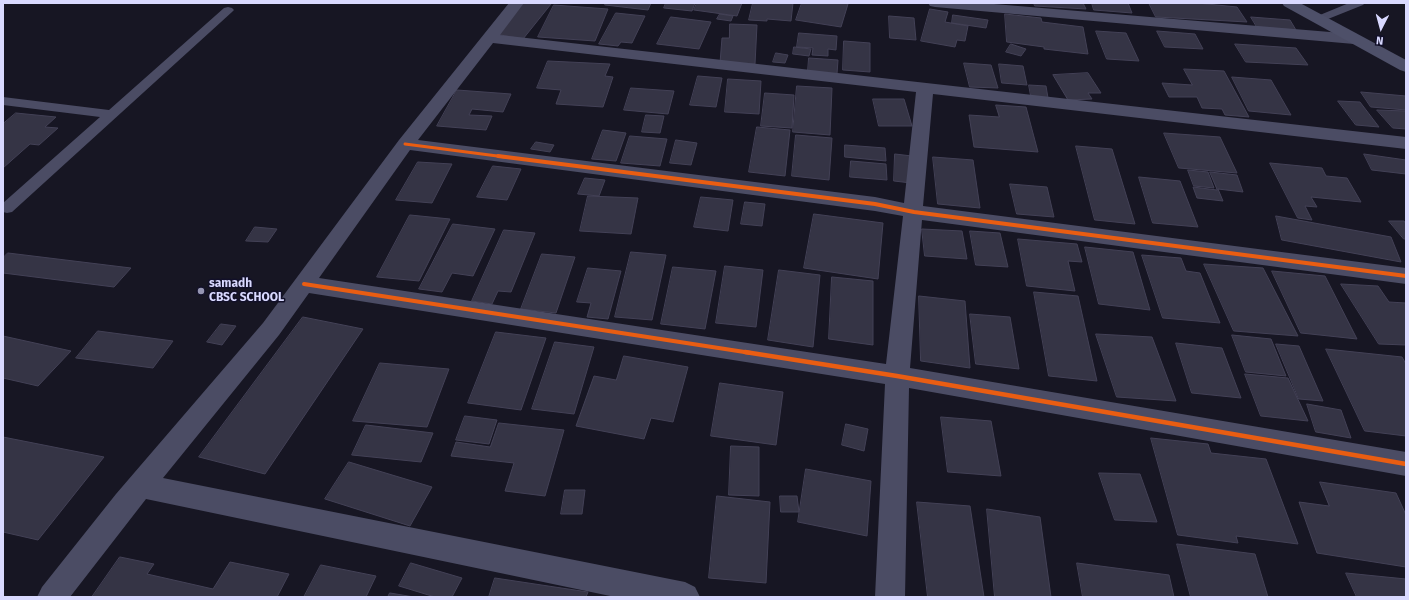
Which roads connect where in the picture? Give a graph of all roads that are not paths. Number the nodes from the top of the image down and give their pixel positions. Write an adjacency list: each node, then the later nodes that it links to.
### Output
1 (517, 3): 7 (street)
2 (935, 3): 8 (street)
3 (1289, 3): 6 (main road)
4 (1359, 3): 6 (lane)
5 (228, 10): 12 (lane)
6 (1319, 20): 8 (main road)
7 (489, 38): 10 (street); 14 (street)
8 (1354, 39): 9 (main road)
9 (1406, 67)
10 (925, 88): 13 (street); 16 (street)
11 (3, 102): 12 (lane)
12 (111, 114): 15 (lane)
13 (1406, 143)
14 (405, 144): 16 (street); 18 (street)
15 (7, 208)
16 (914, 212): 17 (street); 19 (street)
17 (1406, 276)
18 (304, 284): 19 (street); 21 (street)
19 (897, 376): 20 (street); 24 (street)
20 (1406, 464)
21 (140, 486): 22 (street); 23 (street)
22 (52, 597)
23 (685, 597)
24 (890, 597)

